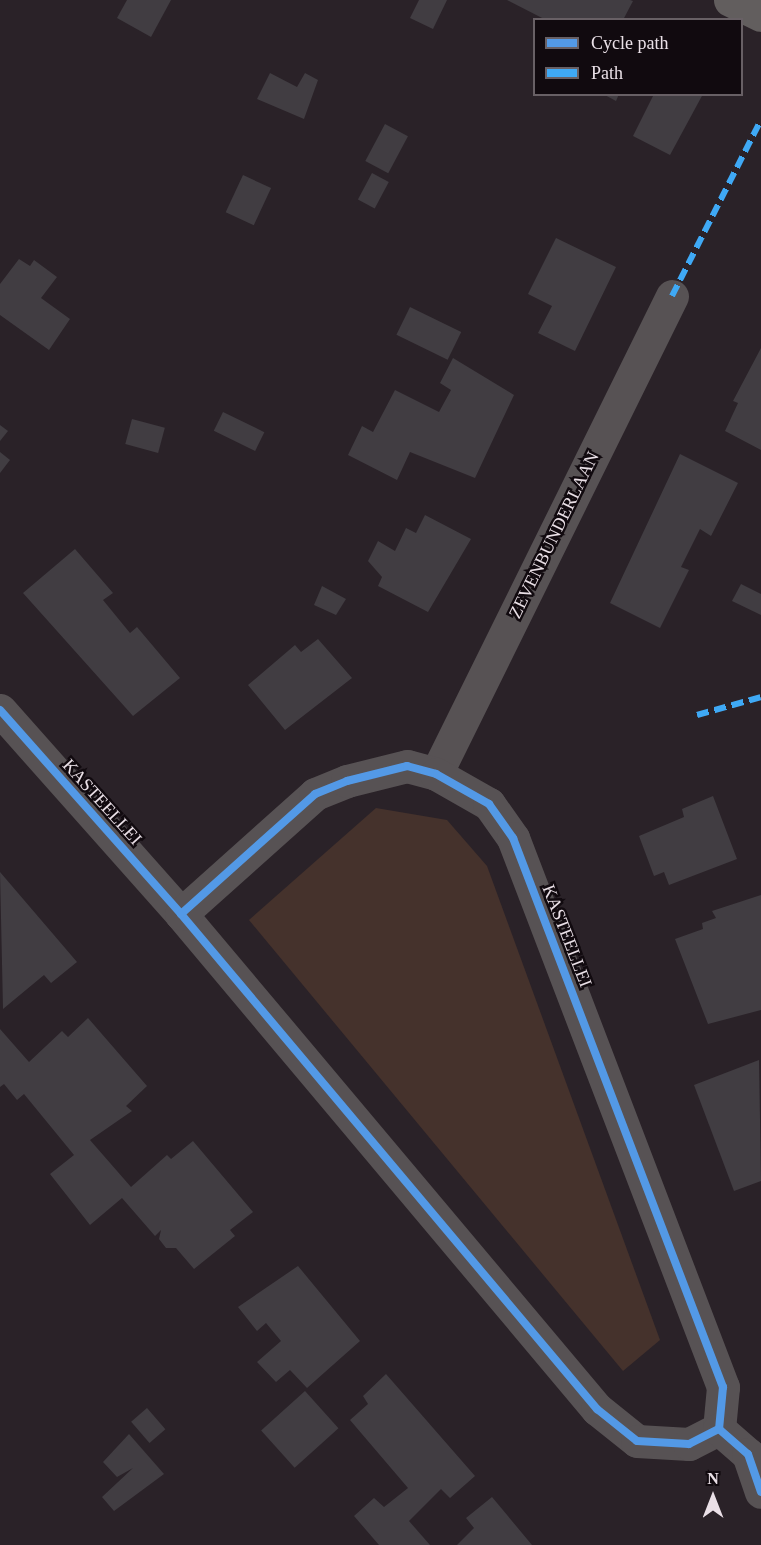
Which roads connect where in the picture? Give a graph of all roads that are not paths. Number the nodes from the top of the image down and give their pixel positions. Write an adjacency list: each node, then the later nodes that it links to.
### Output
1 (730, 0): 2 (street)
2 (761, 15)
3 (672, 296): 5 (street, ZEVENBUNDERLAAN)
4 (0, 710): 6 (street, KASTEELLEI)
5 (436, 774): 6 (street, KASTEELLEI); 7 (street, KASTEELLEI)
6 (182, 914): 7 (street, KASTEELLEI)
7 (718, 1429): 8 (street)
8 (761, 1492)

